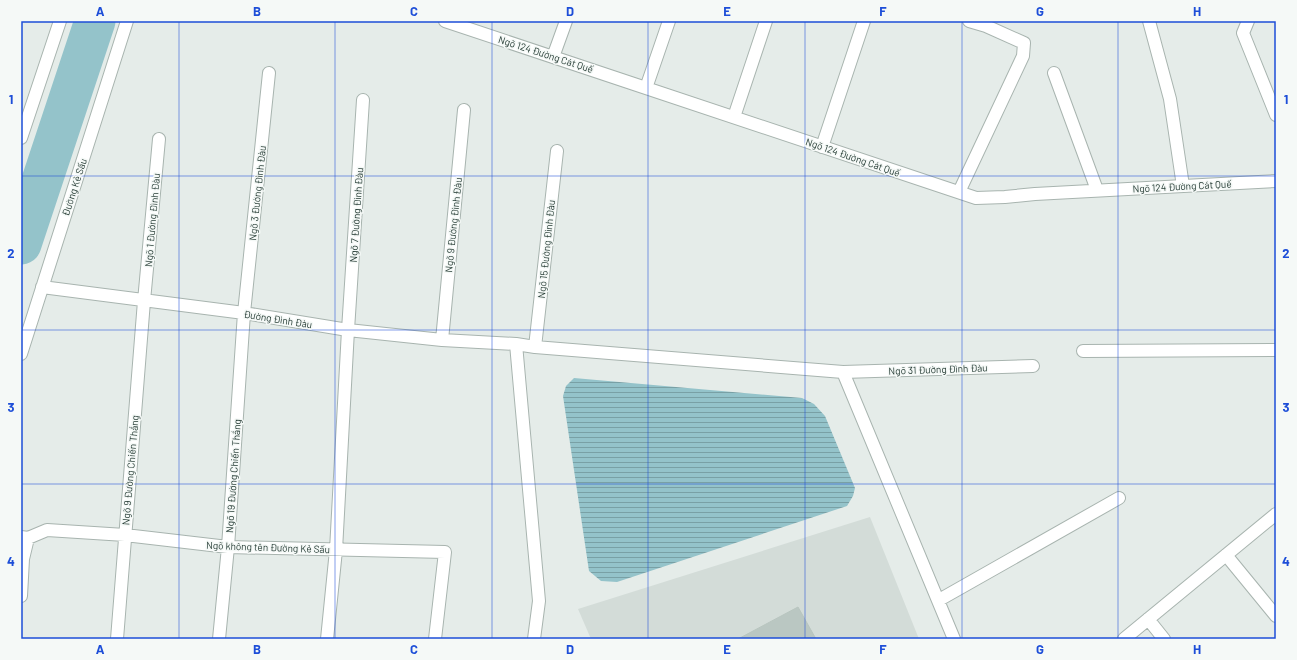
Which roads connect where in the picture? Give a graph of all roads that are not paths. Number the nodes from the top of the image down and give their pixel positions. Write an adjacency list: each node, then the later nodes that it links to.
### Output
1 (60, 21): 19 (street)
2 (127, 21): 27 (street, Đường Kẻ Sấu)
3 (445, 21): 11 (street, Ngõ 124 Đường Cát Quế)
4 (566, 21): 11 (street)
5 (669, 21): 14 (street)
6 (766, 21): 18 (street)
7 (864, 21): 21 (street)
8 (969, 21): 26 (street)
9 (1149, 21): 24 (street)
10 (1248, 21): 17 (street)
11 (554, 57): 14 (street, Ngõ 124 Đường Cát Quế)
12 (269, 73): 29 (street, Ngõ 3 Đường Đình Đàu)
13 (1054, 73): 25 (street)
14 (646, 88): 18 (street, Ngõ 124 Đường Cát Quế)
15 (363, 100): 30 (street, Ngõ 7 Đường Đình Đàu)
16 (464, 110): 31 (street, Ngõ 9 Đường Đình Đàu)
17 (1276, 115)
18 (734, 117): 21 (street, Ngõ 124 Đường Cát Quế)
19 (21, 138)
20 (159, 139): 28 (street, Ngõ 1 Đường Đình Đàu)
21 (822, 147): 26 (street, Ngõ 124 Đường Cát Quế)
22 (557, 151): 33 (street, Ngõ 15 Đường Đình Đàu)
23 (1276, 181): 24 (street, Ngõ 124 Đường Cát Quế)
24 (1183, 186): 25 (street, Ngõ 124 Đường Cát Quế)
25 (1097, 190): 26 (street, Ngõ 124 Đường Cát Quế)
26 (959, 192)
27 (42, 288): 28 (street, Đường Đình Đàu); 36 (street, Đường Kẻ Sấu)
28 (144, 301): 29 (street, Đường Đình Đàu); 41 (street, Ngõ 9 Đường Chiến Thắng)
29 (244, 313): 30 (street, Đường Đình Đàu); 43 (street, Ngõ 19 Đường Chiến Thắng)
30 (348, 330): 31 (street, Đường Đình Đàu); 44 (street, Ngõ 7 Đường Đình Đàu)
31 (442, 340): 32 (street, Đường Đình Đàu)
32 (516, 344): 33 (street, Đường Đình Đàu); 54 (street)
33 (536, 347): 38 (street, Ngõ 31 Đường Đình Đàu)
34 (1276, 350): 35 (street)
35 (1082, 352)
36 (21, 354)
37 (1034, 366): 38 (street, Ngõ 31 Đường Đình Đàu)
38 (843, 372): 47 (street)
39 (1119, 498): 47 (street)
40 (1276, 514): 45 (street)
41 (125, 535): 42 (street, Ngõ không tên Đường Kẻ Sấu); 43 (street, Ngõ không tên Đường Kẻ Sấu); 50 (street, Ngõ 9 Đường Chiến Thắng)
42 (24, 538): 46 (street)
43 (228, 547): 44 (street, Ngõ không tên Đường Kẻ Sấu); 51 (street, Ngõ 19 Đường Chiến Thắng)
44 (336, 550): 52 (street, Ngõ 7 Đường Đình Đàu); 53 (street, Ngõ không tên Đường Kẻ Sấu)
45 (1226, 555): 48 (street); 49 (street)
46 (21, 596)
47 (938, 600): 55 (street)
48 (1276, 616)
49 (1148, 619): 56 (street); 57 (street)
50 (117, 639)
51 (220, 639)
52 (327, 639)
53 (435, 639)
54 (534, 639)
55 (954, 639)
56 (1124, 639)
57 (1164, 639)

